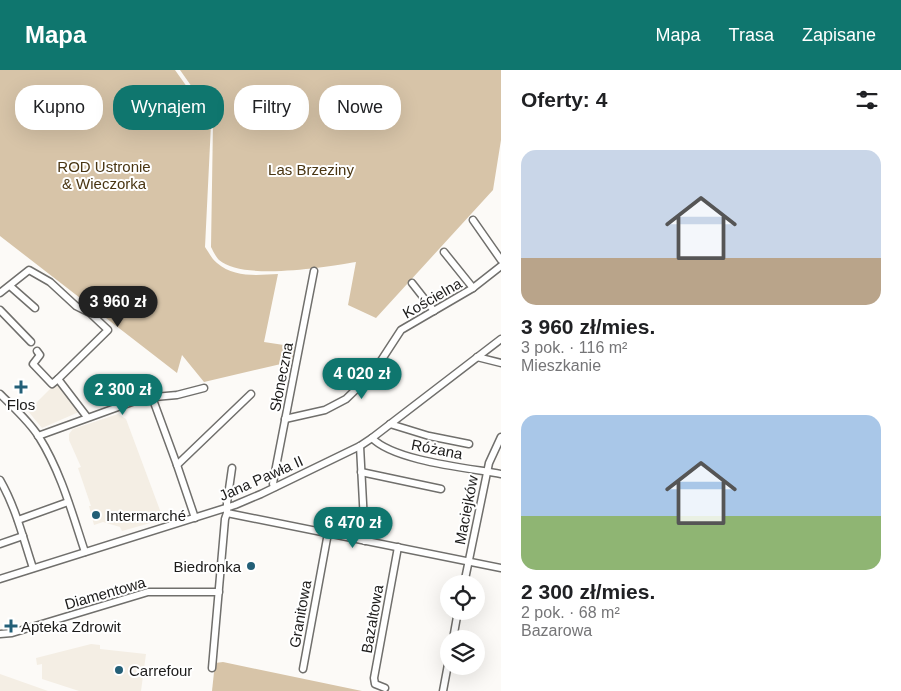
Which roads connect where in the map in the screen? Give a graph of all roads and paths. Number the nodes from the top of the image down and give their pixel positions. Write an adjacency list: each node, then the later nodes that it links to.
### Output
1 (473, 220): 3 (street)
2 (444, 252): 8 (street)
3 (501, 260)
4 (501, 266): 8 (street, Kościelna)
5 (314, 271): 24 (street, Słoneczna)
6 (412, 283): 12 (street)
7 (10, 286): 9 (street); 10 (street); 18 (street)
8 (474, 288): 12 (street, Kościelna)
9 (0, 293)
10 (36, 308)
11 (0, 310): 14 (street)
12 (434, 311): 24 (street, Kościelna)
13 (501, 339): 16 (street, Jana Pawła II)
14 (31, 342)
15 (37, 351): 18 (street)
16 (477, 357): 17 (street); 25 (street, Jana Pawła II)
17 (501, 363)
18 (58, 379): 23 (street)
19 (204, 388): 22 (street)
20 (0, 394): 26 (street)
21 (251, 394): 31 (street)
22 (152, 397): 23 (street); 31 (street)
23 (87, 418): 26 (street)
24 (285, 419): 37 (street, Słoneczna)
25 (390, 424): 28 (street, Jana Pawła II); 29 (street)
26 (38, 436): 39 (street)
27 (501, 437): 33 (street, Maciejków)
28 (372, 438): 30 (street, Jana Pawła II); 33 (street, Różana)
29 (469, 444)
30 (360, 446): 34 (street); 37 (street, Jana Pawła II)
31 (177, 465): 41 (street)
32 (232, 468): 40 (street)
33 (487, 471): 35 (street, Różana); 49 (street, Maciejków)
34 (362, 472): 38 (street); 45 (street)
35 (501, 474)
36 (0, 480): 42 (street)
37 (275, 487): 40 (street, Jana Pawła II)
38 (441, 489)
39 (68, 502): 42 (street); 48 (street)
40 (227, 510): 41 (street, Jana Pawła II); 43 (street); 54 (street)
41 (195, 518): 48 (street, Jana Pawła II)
42 (18, 520): 44 (street)
43 (328, 533): 45 (street); 57 (street, Granitowa)
44 (23, 536): 46 (street); 50 (street)
45 (365, 541): 47 (street)
46 (0, 544)
47 (398, 548): 49 (street); 59 (street, Bazaltowa)
48 (86, 552): 50 (street, Jana Pawła II)
49 (469, 562): 51 (street); 52 (street, Maciejków)
50 (33, 568): 53 (street, Jana Pawła II)
51 (501, 568)
52 (466, 575)
53 (0, 579)
54 (219, 592): 55 (street, Diamentowa); 56 (street)
55 (0, 634)
56 (212, 668)
57 (303, 669)
58 (446, 675): 60 (street)
59 (385, 688)
60 (443, 691)

